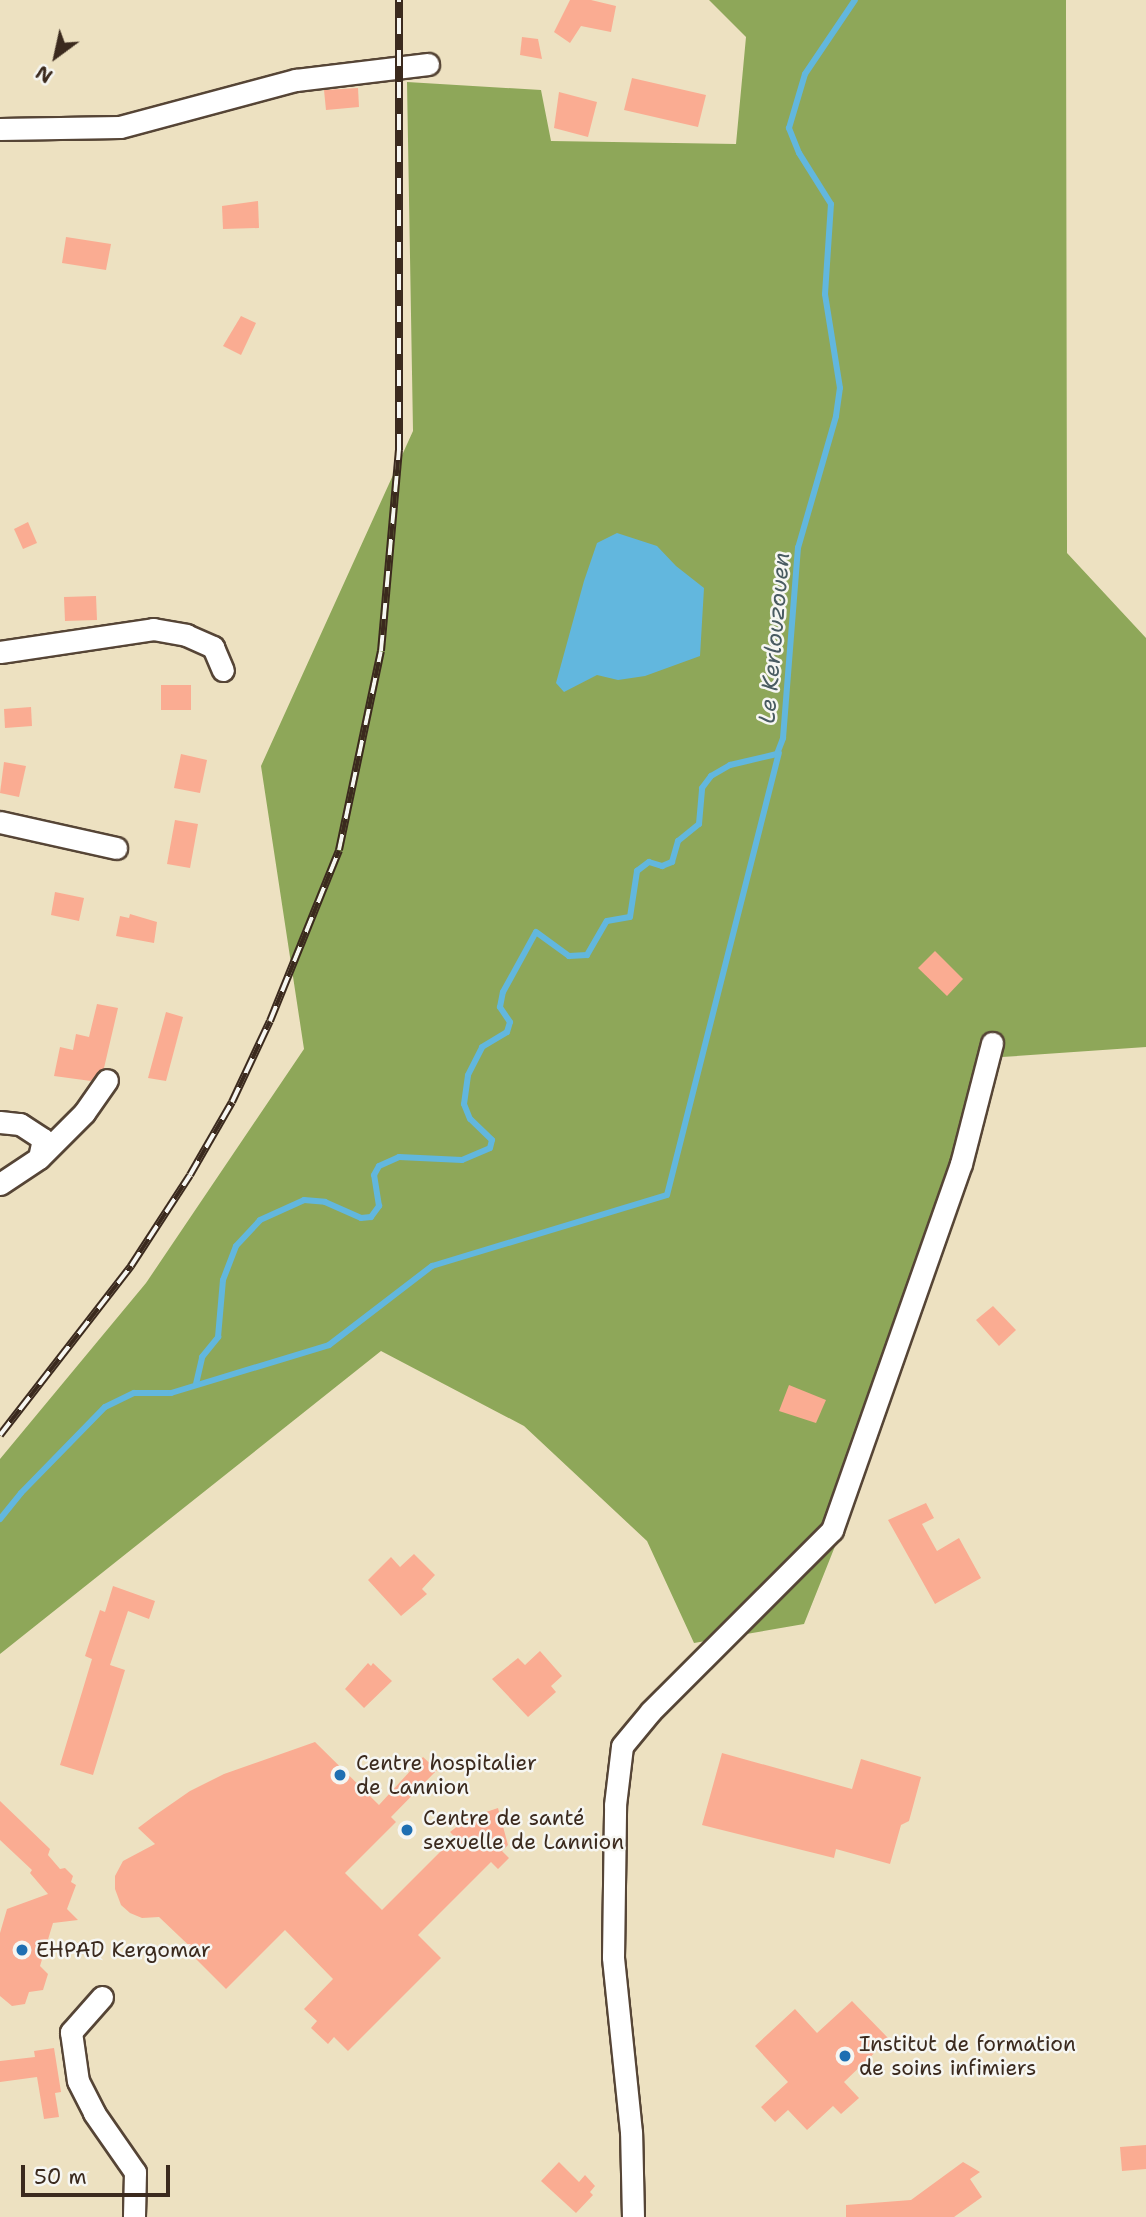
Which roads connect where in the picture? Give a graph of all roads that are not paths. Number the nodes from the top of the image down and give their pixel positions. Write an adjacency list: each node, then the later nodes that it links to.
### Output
1 (428, 64): 2 (street)
2 (0, 129)
3 (0, 652): 4 (street)
4 (223, 670)
5 (0, 822): 6 (street)
6 (116, 848)
7 (992, 1043): 14 (street)
8 (107, 1080): 10 (street)
9 (0, 1122): 10 (street)
10 (39, 1157): 11 (street)
11 (0, 1184)
12 (102, 1997): 13 (street)
13 (134, 2217)
14 (633, 2217)

